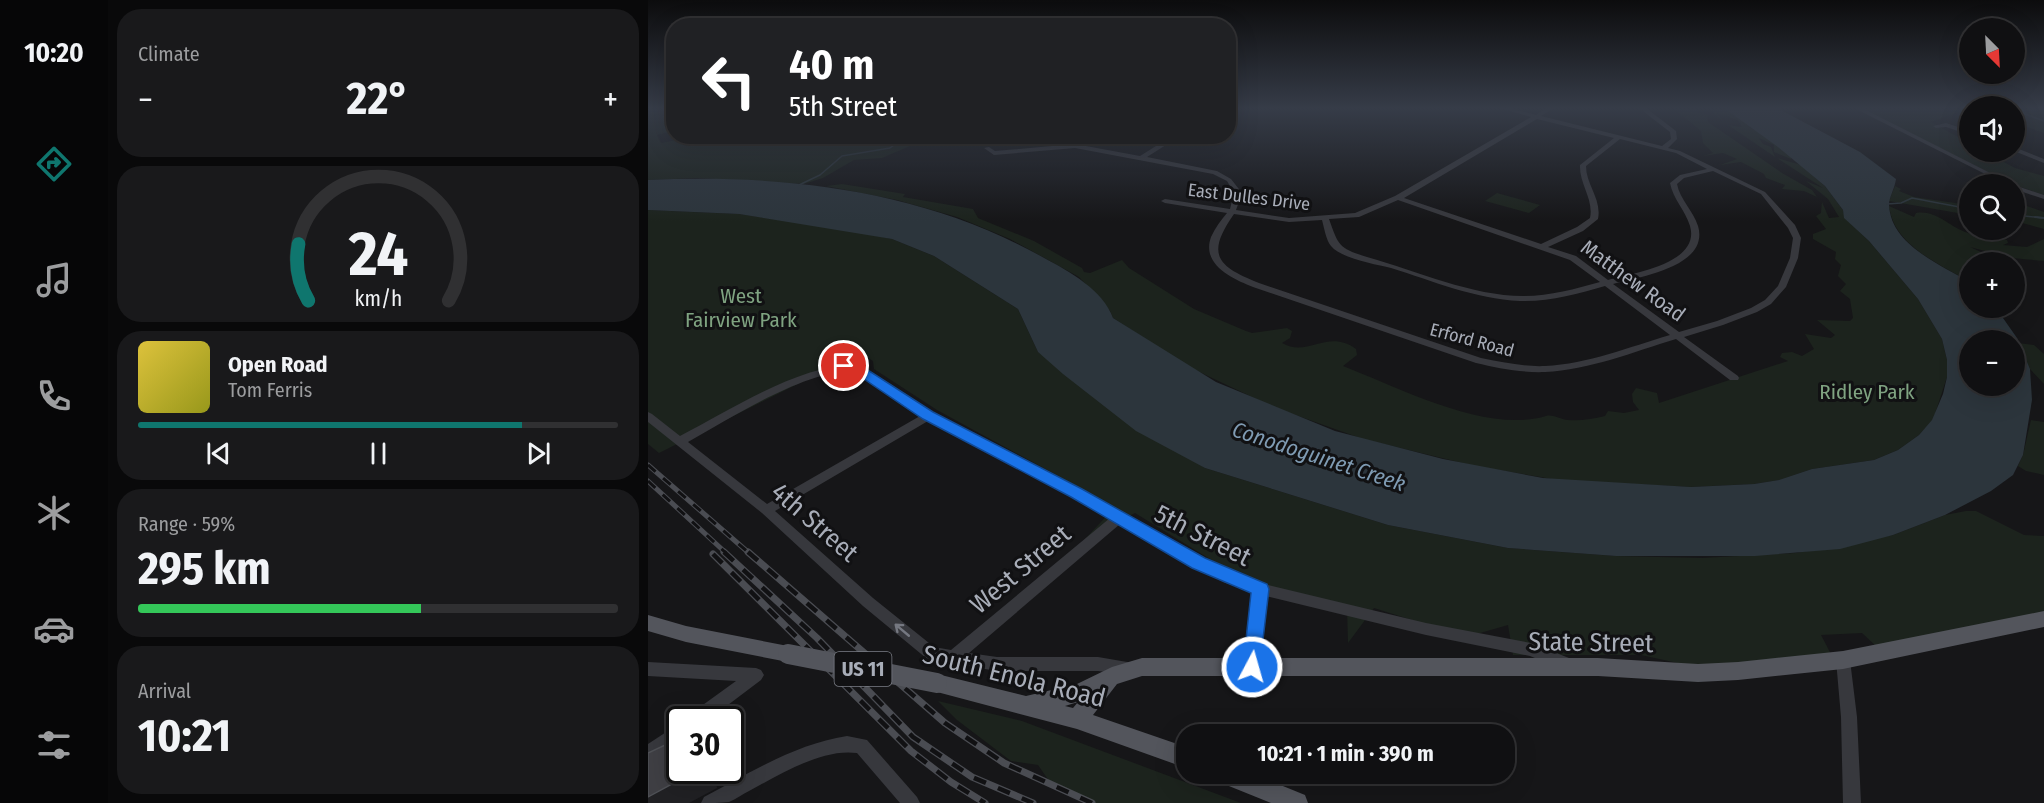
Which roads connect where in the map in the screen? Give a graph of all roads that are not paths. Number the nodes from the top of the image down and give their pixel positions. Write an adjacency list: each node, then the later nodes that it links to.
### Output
1 (1162, 145): 10 (street)
2 (1487, 145): 16 (street, East Dulles Drive)
3 (1608, 145): 20 (street)
4 (1654, 145): 8 (street, Erford Road)
5 (1667, 145): 8 (street)
6 (1932, 145): 13 (street)
7 (987, 148): 10 (street, Erford Road)
8 (1664, 148): 12 (street, Erford Road)
9 (2025, 153): 11 (street)
10 (1142, 158): 18 (street, Erford Road)
11 (2044, 161)
12 (1714, 168): 21 (street); 22 (street, Erford Road)
13 (1989, 174)
14 (2025, 191): 15 (street)
15 (2044, 197)
16 (1398, 198): 19 (street, East Dulles Drive); 20 (street, Matthew Road)
17 (1165, 201): 18 (street, East Dulles Drive)
18 (1231, 211): 19 (street, East Dulles Drive); 22 (street, Erford Road)
19 (1325, 219): 21 (street)
20 (1544, 246): 21 (street, Matthew Road)
21 (1607, 283): 22 (street, Matthew Road)
22 (1678, 336): 23 (street, Matthew Road)
23 (1734, 378)
24 (648, 416): 26 (street, 4th Street)
25 (928, 416): 26 (street, 5th Street); 27 (street); 28 (street, 5th Street)
26 (680, 441): 27 (street, 4th Street)
27 (766, 510): 32 (street, 4th Street, one-way to 27)
28 (1119, 518): 29 (street, 5th Street); 32 (street, West Street)
29 (1260, 589): 34 (street); 35 (street, 5th Street)
30 (2044, 619): 33 (main road, State Street)
31 (648, 623): 39 (main road, South Enola Road / US 11, bridge)
32 (952, 658): 36 (street, State Street)
33 (1843, 660): 35 (main road, State Street); 49 (street)
34 (1252, 667): 35 (main road, State Street); 36 (main road, State Street)
35 (1572, 667)
36 (1132, 668): 38 (main road, State Street)
37 (648, 669): 40 (street)
38 (1113, 677): 39 (main road, State Street); 41 (main road, State Street)
39 (1028, 705): 41 (main road, South Enola Road / US 11)
40 (714, 706)
41 (1077, 719): 44 (main road, South Enola Road / US 11)
42 (666, 741): 43 (street)
43 (648, 754)
44 (1176, 754)
45 (1251, 784): 48 (main road)
46 (710, 803): 47 (street)
47 (911, 803)
48 (1297, 803)
49 (1852, 803)

